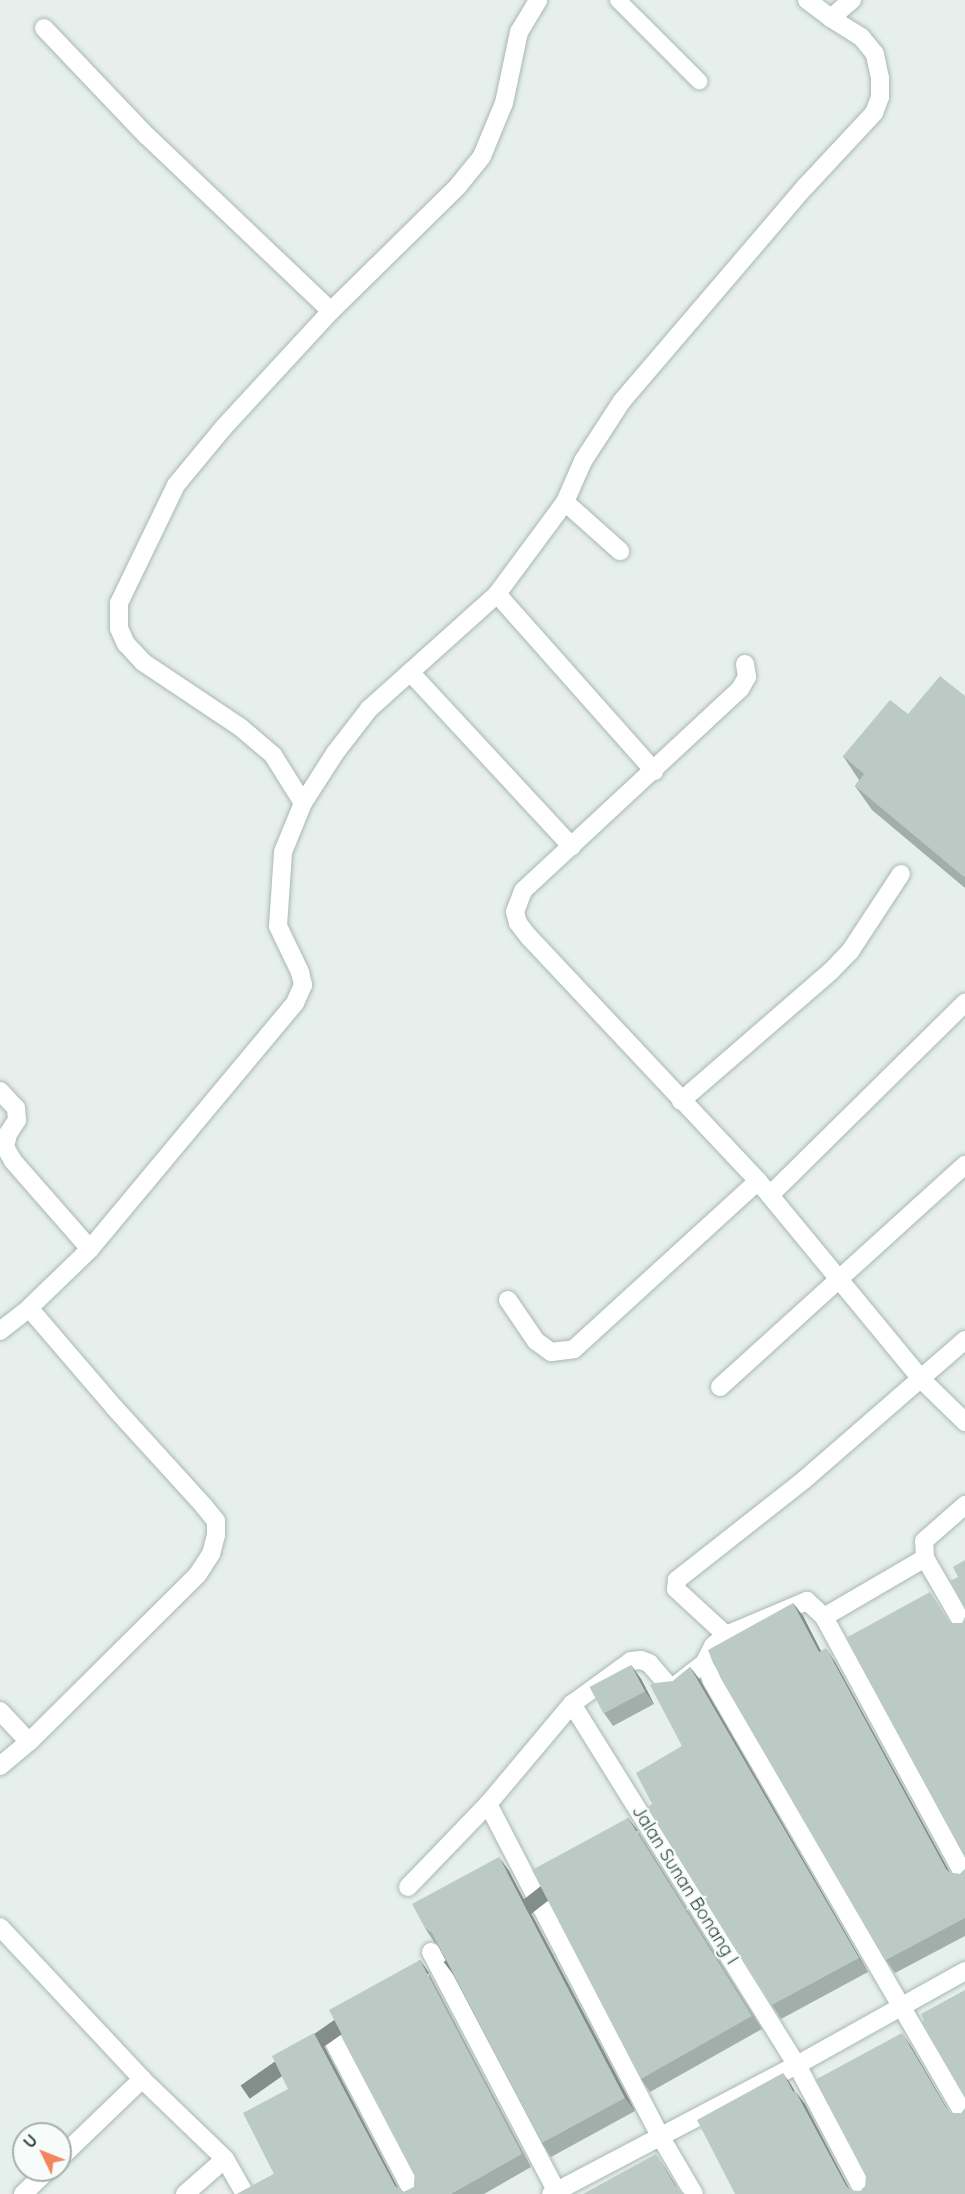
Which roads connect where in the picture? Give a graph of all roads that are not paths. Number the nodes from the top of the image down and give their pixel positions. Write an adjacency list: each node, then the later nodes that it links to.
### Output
1 (538, 0): 8 (street)
2 (618, 0): 7 (lane)
3 (807, 0): 5 (street)
4 (852, 0): 5 (street)
5 (831, 18): 9 (street)
6 (44, 28): 8 (street)
7 (699, 81)
8 (331, 311): 15 (street)
9 (565, 502): 10 (street); 11 (street)
10 (620, 551)
11 (496, 594): 13 (street); 14 (street)
12 (745, 664): 14 (street)
13 (410, 672): 15 (street); 16 (street)
14 (654, 771): 16 (street)
15 (303, 802): 24 (street)
16 (572, 847): 20 (street)
17 (901, 874): 20 (street)
18 (965, 1003): 23 (street)
19 (0, 1091): 24 (street)
20 (681, 1101): 22 (street)
21 (965, 1165): 25 (street)
22 (758, 1181): 23 (street); 26 (street)
23 (770, 1195): 25 (street)
24 (90, 1249): 27 (street)
25 (839, 1280): 30 (street); 31 (street)
26 (508, 1300)
27 (29, 1308): 28 (street); 41 (street)
28 (0, 1331)
29 (965, 1340): 30 (street)
30 (921, 1379): 32 (street); 37 (street)
31 (720, 1388)
32 (965, 1422)
33 (965, 1505): 34 (street)
34 (925, 1558): 35 (street); 36 (street)
35 (824, 1617): 37 (street); 44 (street)
36 (965, 1626)
37 (726, 1635): 38 (street)
38 (705, 1662): 39 (street); 49 (street)
39 (572, 1704): 43 (street); 51 (street, Jalan Sunan Bonang I)
40 (0, 1711): 41 (street)
41 (29, 1742): 42 (street)
42 (0, 1766)
43 (488, 1804): 45 (street); 54 (street)
44 (965, 1877)
45 (408, 1887)
46 (0, 1927): 52 (street)
47 (431, 1952): 58 (street)
48 (965, 1971): 49 (street)
49 (903, 2005): 51 (street); 53 (street)
50 (333, 2040): 62 (street)
51 (797, 2065): 54 (street); 64 (street, Jalan Sunan Bonang I)
52 (142, 2079): 55 (street); 56 (street)
53 (965, 2116)
54 (660, 2136): 58 (street); 63 (street)
55 (72, 2146)
56 (225, 2159): 60 (street); 61 (street)
57 (36, 2182): 59 (street)
58 (555, 2193)
59 (23, 2194)
60 (185, 2194)
61 (245, 2194)
62 (414, 2194)
63 (694, 2194)
64 (865, 2194)

